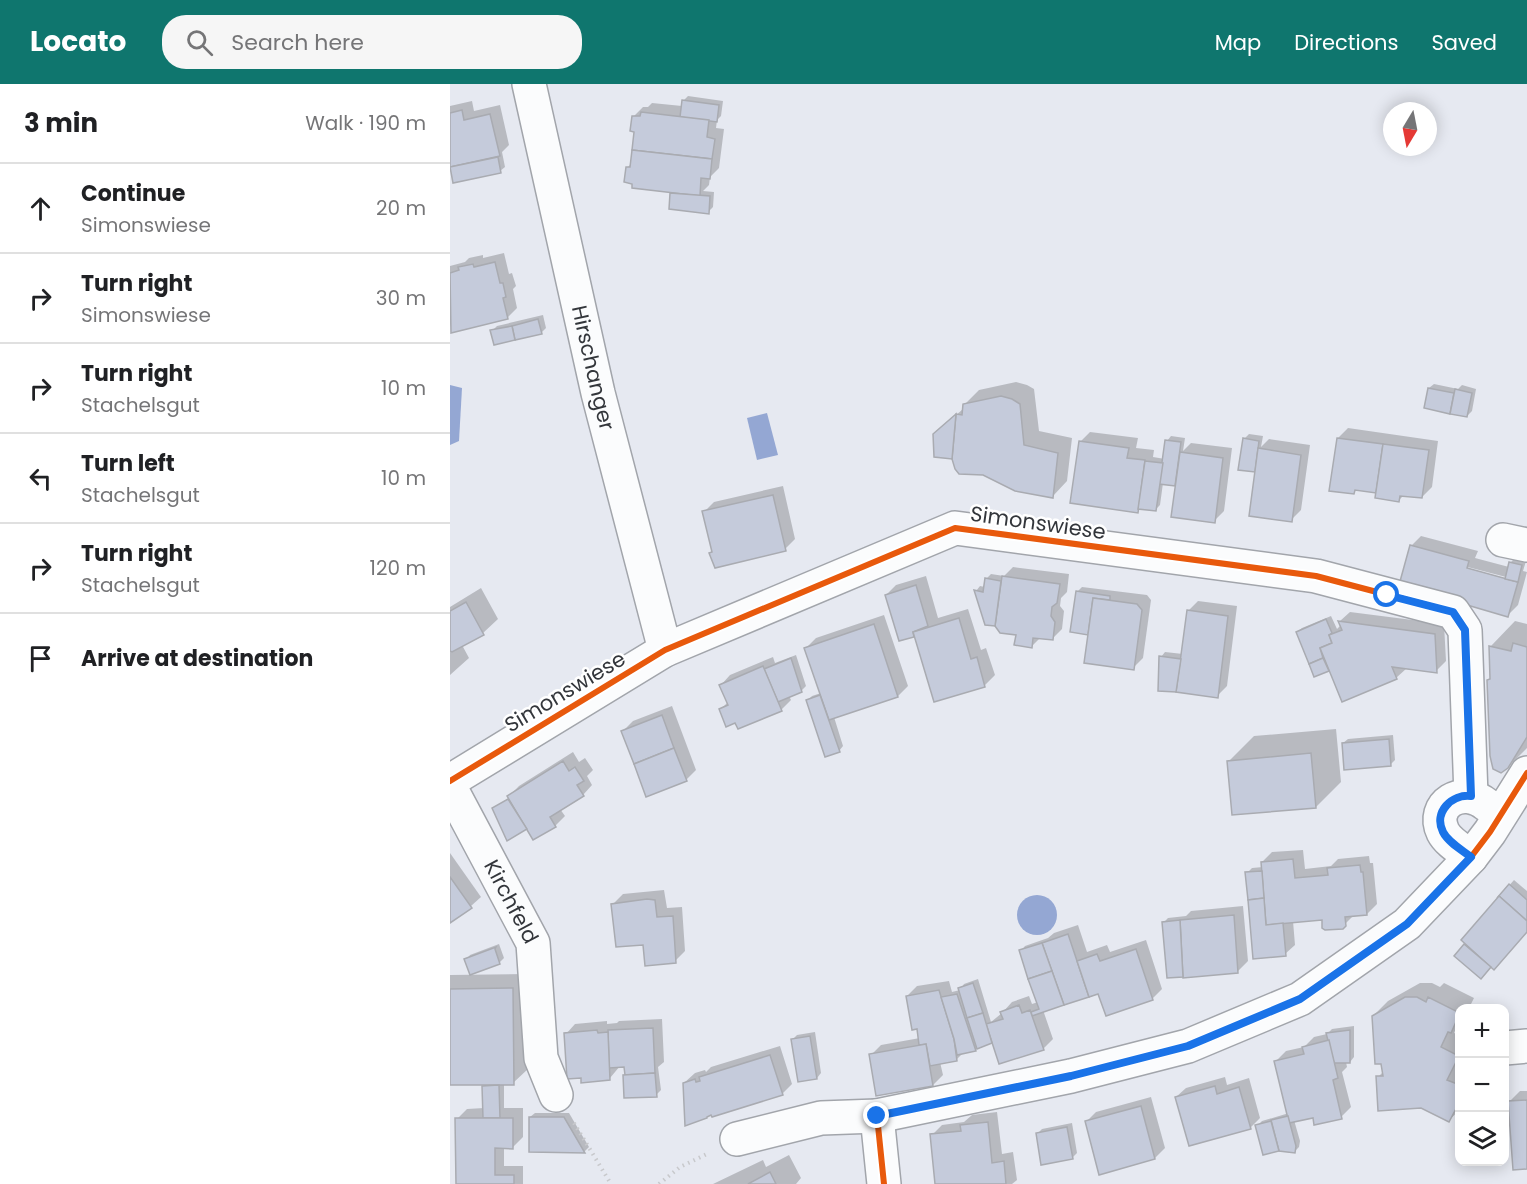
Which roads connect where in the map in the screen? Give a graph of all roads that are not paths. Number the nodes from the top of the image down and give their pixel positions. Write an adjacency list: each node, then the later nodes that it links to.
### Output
1 (529, 84): 2 (street, Hirschanger)
2 (665, 651): 4 (street, Simonswiese); 6 (street, Simonswiese)
3 (1527, 773): 7 (street)
4 (450, 781)
5 (450, 787): 11 (street, Kirchfeld)
6 (1471, 796): 7 (street); 8 (street)
7 (1500, 816): 8 (street)
8 (1471, 857): 12 (street)
9 (1527, 1046): 10 (street)
10 (1509, 1048)
11 (556, 1095)
12 (877, 1116): 13 (street); 14 (street)
13 (737, 1138)
14 (884, 1184)

